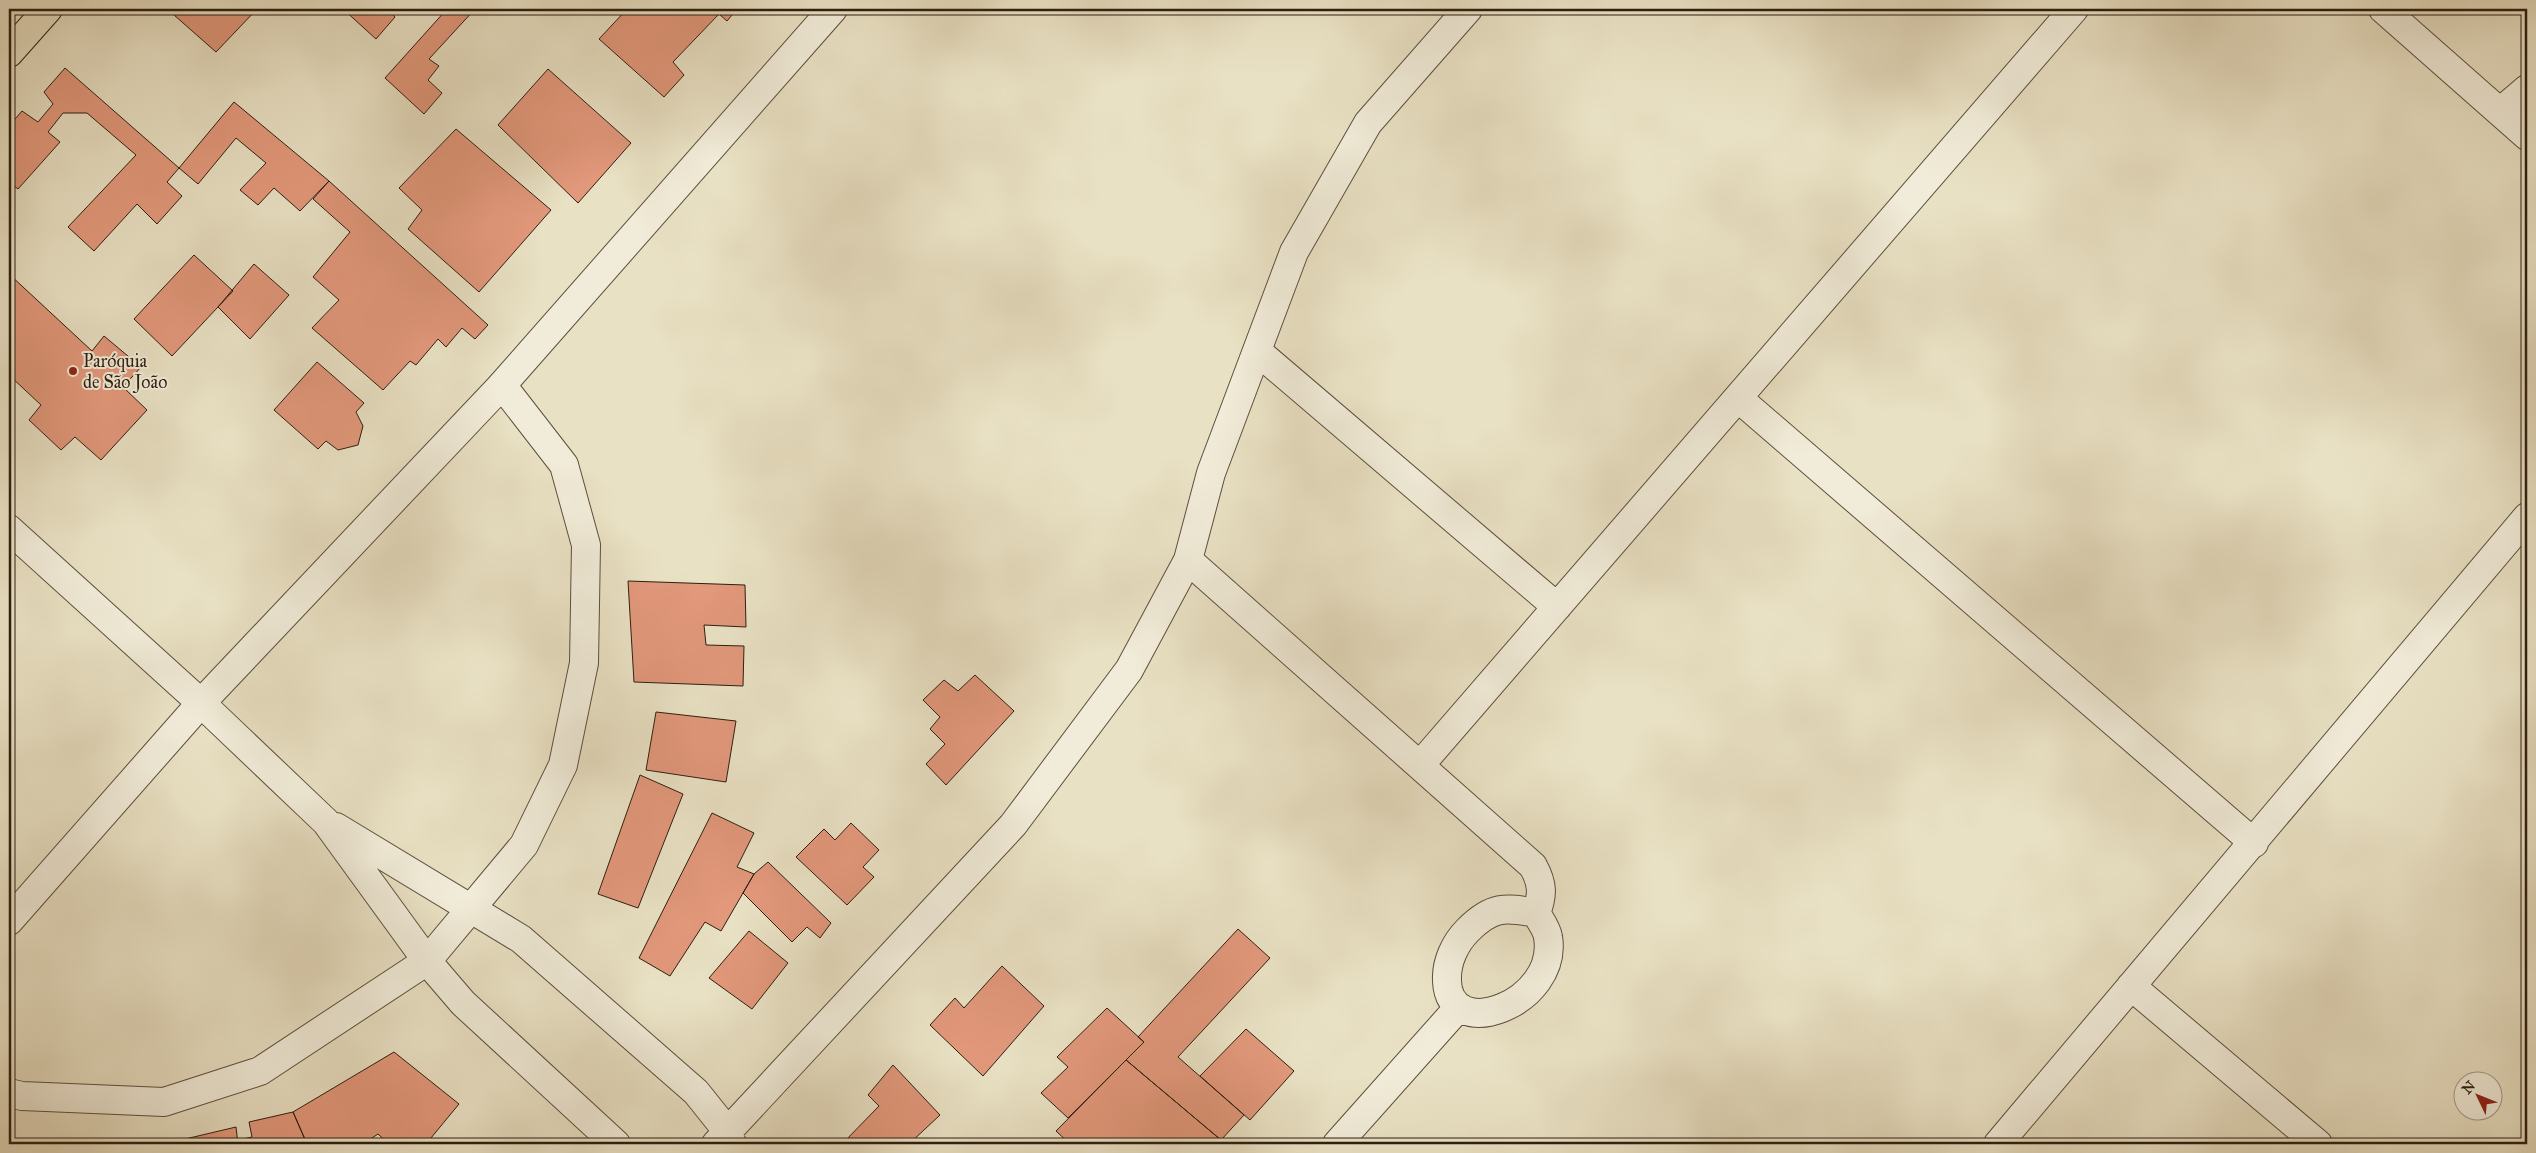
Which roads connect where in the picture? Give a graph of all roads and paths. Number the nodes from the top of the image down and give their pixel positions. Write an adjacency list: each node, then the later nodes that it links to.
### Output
1 (48, 9): 6 (main road)
2 (833, 9): 11 (street)
3 (1468, 9): 10 (street)
4 (2074, 9): 12 (street)
5 (2383, 9): 8 (street)
6 (9, 53)
7 (2527, 89): 8 (street)
8 (2500, 112): 9 (street)
9 (2527, 136)
10 (1256, 352): 15 (street); 16 (street)
11 (502, 385): 17 (street); 21 (street)
12 (1738, 398): 16 (street); 20 (street)
13 (2527, 517): 20 (street)
14 (9, 529): 17 (street)
15 (1188, 560): 18 (street); 28 (street)
16 (1557, 607): 18 (street)
17 (201, 703): 19 (street); 23 (street)
18 (1421, 764): 22 (street)
19 (326, 822): 21 (street); 24 (street)
20 (2254, 844): 25 (street)
21 (472, 909): 24 (street); 28 (street)
22 (1536, 913): 26 (street); 26 (street)
23 (9, 920)
24 (427, 962): 27 (street); 29 (street)
25 (2131, 986): 31 (street); 32 (street)
26 (1459, 1007): 30 (street)
27 (9, 1093)
28 (725, 1140)
29 (616, 1144)
30 (1337, 1144)
31 (1998, 1144)
32 (2318, 1144)

